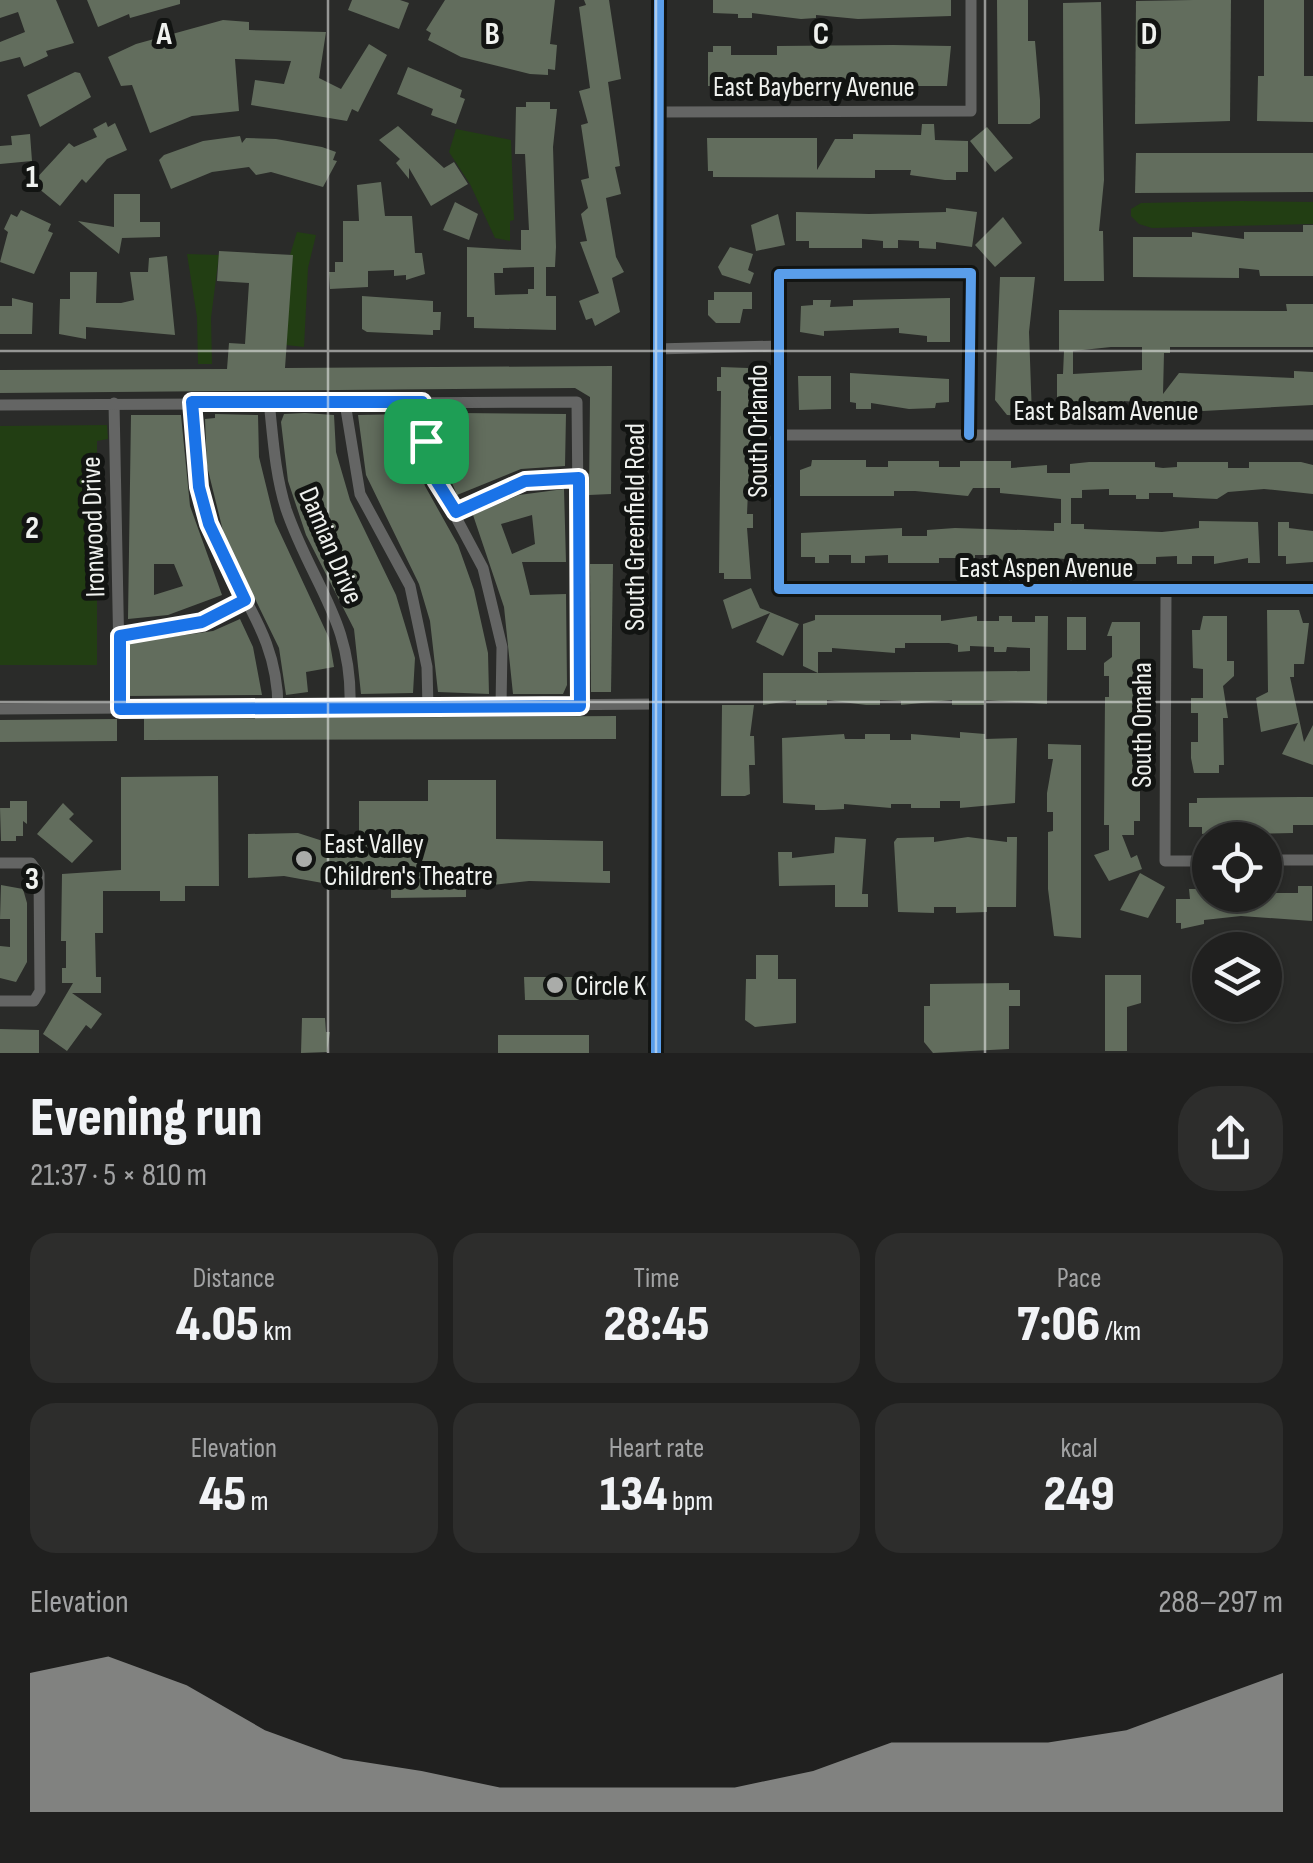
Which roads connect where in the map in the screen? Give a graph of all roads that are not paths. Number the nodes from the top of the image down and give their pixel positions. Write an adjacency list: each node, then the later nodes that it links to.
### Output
1 (658, 0): 3 (main road, South Greenfield Road)
2 (971, 0): 3 (street, East Bayberry Avenue)
3 (658, 112): 5 (main road, South Greenfield Road)
4 (779, 346): 5 (street); 12 (street, South Orlando); 14 (street, South Orlando)
5 (656, 349): 22 (main road, South Greenfield Road)
6 (192, 402): 7 (street); 9 (street); 20 (street)
7 (269, 402): 10 (street); 25 (street, Damian Drive)
8 (422, 402): 10 (street); 15 (street); 16 (street)
9 (114, 403): 11 (street); 21 (street, Ironwood Drive)
10 (345, 403): 27 (street)
11 (0, 405)
12 (779, 435): 14 (street, East Balsam Avenue); 17 (street, South Orlando)
13 (1313, 435): 14 (street, East Balsam Avenue)
14 (970, 436)
15 (579, 478): 16 (street); 24 (street)
16 (456, 512): 23 (street)
17 (779, 589): 19 (street, East Aspen Avenue)
18 (1313, 589): 19 (street, East Aspen Avenue)
19 (1166, 590): 32 (street, South Omaha)
20 (245, 600): 21 (street); 26 (street)
21 (120, 636): 29 (street, Ironwood Drive)
22 (657, 704): 24 (street); 35 (main road, South Greenfield Road)
23 (501, 706): 24 (street); 27 (street)
24 (580, 706)
25 (350, 707): 26 (street); 27 (street)
26 (278, 708): 29 (street)
27 (428, 708)
28 (0, 709): 29 (street)
29 (120, 709)
30 (1282, 860): 31 (street)
31 (1313, 860)
32 (1192, 861)
33 (0, 863): 34 (street)
34 (0, 1001)
35 (656, 1053)

